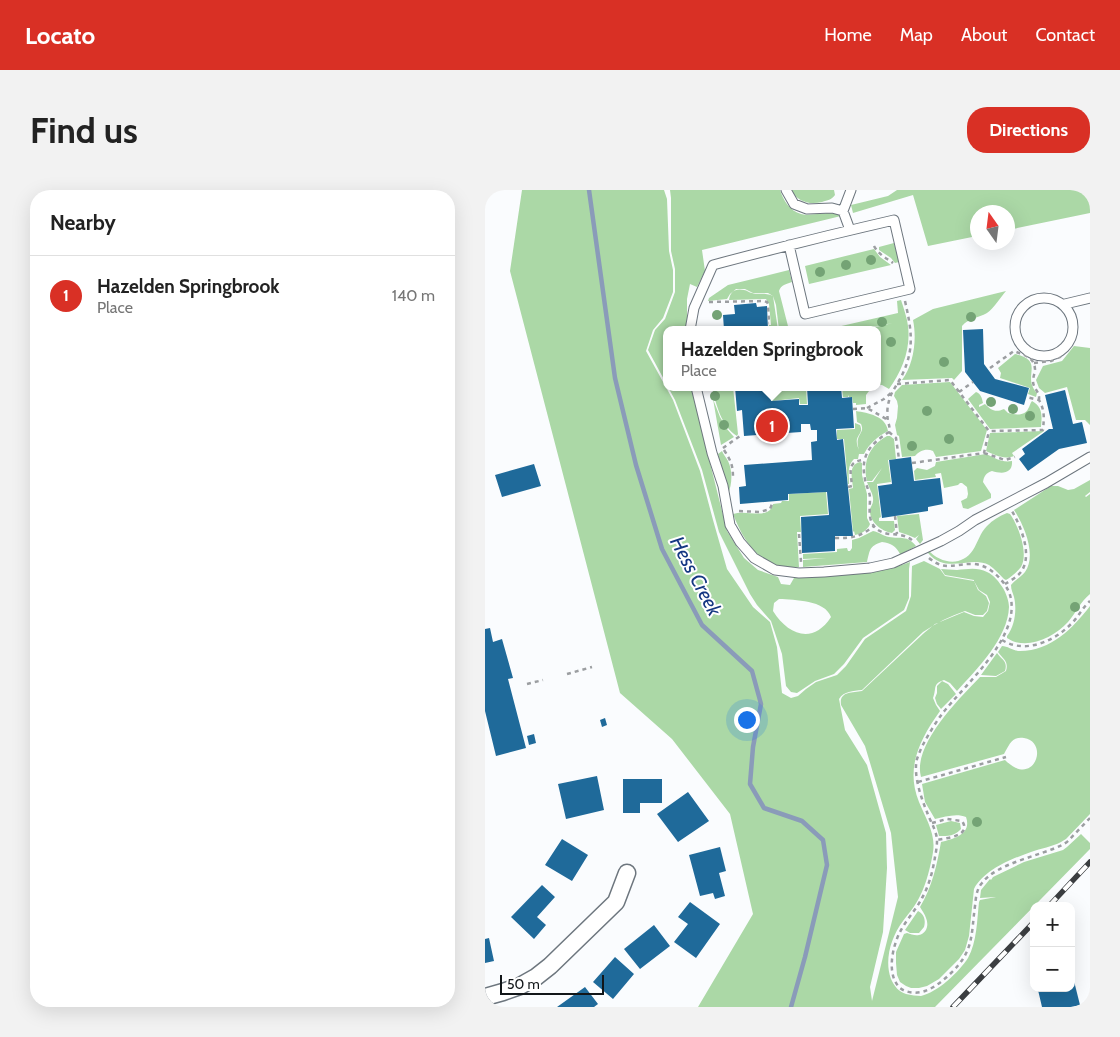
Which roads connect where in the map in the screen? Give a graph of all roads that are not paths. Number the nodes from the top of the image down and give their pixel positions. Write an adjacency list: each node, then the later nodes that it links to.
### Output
1 (786, 190): 3 (lane)
2 (851, 190): 3 (lane)
3 (843, 210): 4 (lane)
4 (850, 230): 5 (lane); 5 (lane)
5 (789, 245): 8 (lane)
6 (1090, 298): 7 (lane)
7 (1065, 304): 7 (lane)
8 (691, 326)
9 (697, 391): 10 (lane)
10 (1090, 457)
11 (627, 872): 12 (street)
12 (485, 997)

